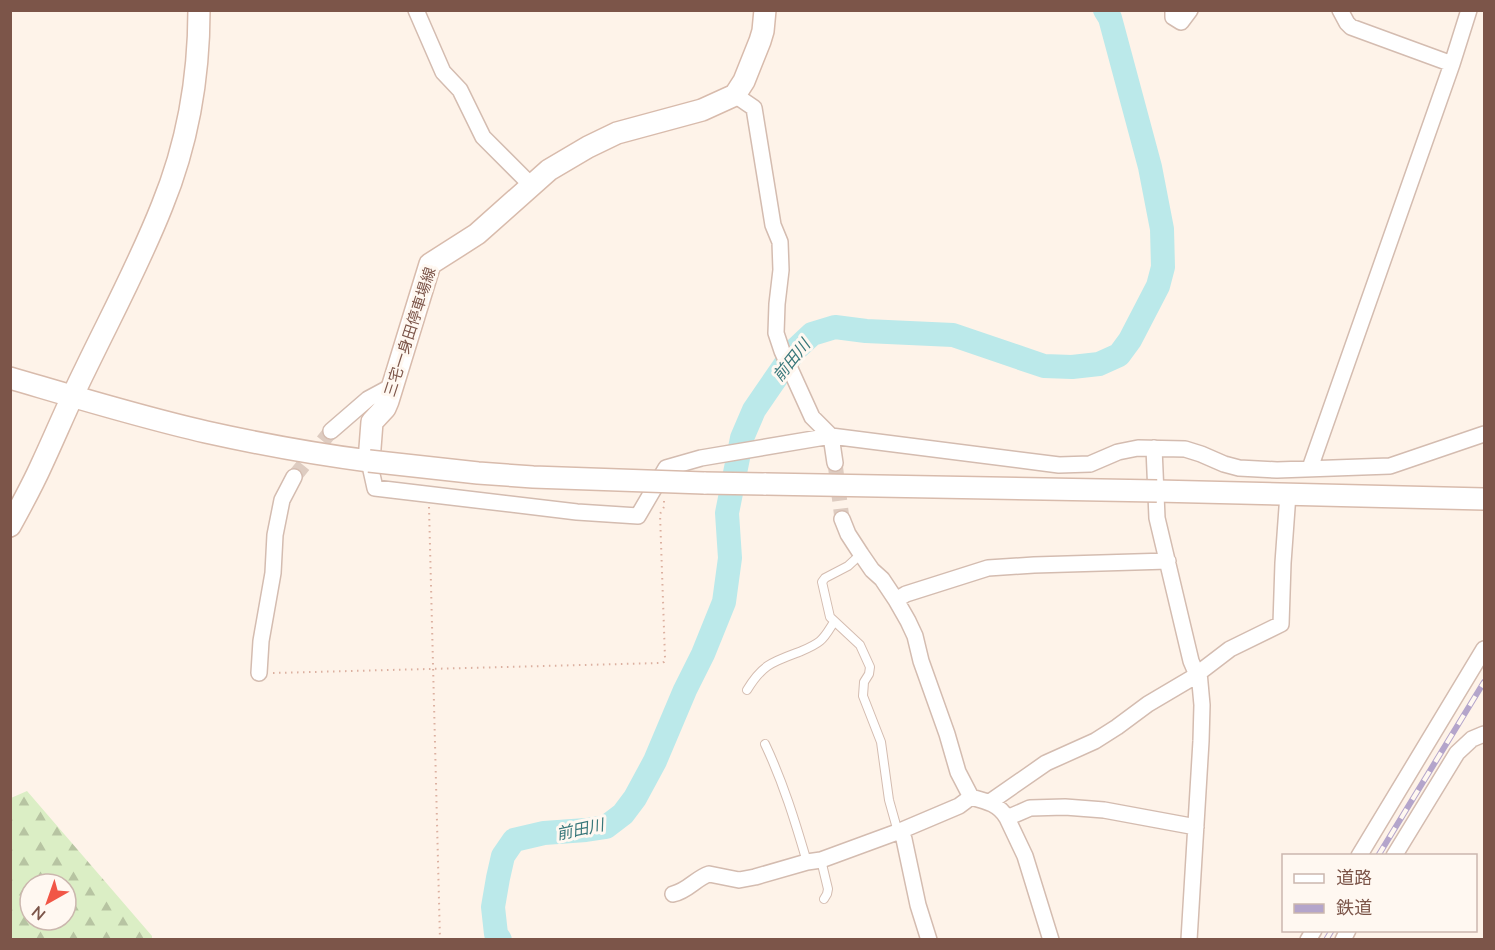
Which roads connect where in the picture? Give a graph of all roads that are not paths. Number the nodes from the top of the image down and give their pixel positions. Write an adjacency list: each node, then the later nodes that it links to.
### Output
1 (199, 10): 13 (street)
2 (416, 10): 10 (street)
3 (765, 10): 9 (street)
4 (1173, 10): 5 (street)
5 (1190, 10)
6 (1340, 10): 8 (street)
7 (1469, 10): 8 (street)
8 (1452, 64): 20 (street)
9 (735, 95): 10 (street, 三宅一身田停車場線); 16 (street)
10 (532, 186): 12 (street, 三宅一身田停車場線)
11 (10, 378): 13 (street)
12 (393, 385): 14 (street); 18 (street, 三宅一身田停車場線)
13 (72, 396): 18 (street); 26 (street)
14 (332, 431)
15 (1485, 434): 20 (street)
16 (831, 436): 17 (street); 18 (street); 19 (street)
17 (1154, 448): 20 (street); 22 (street)
18 (369, 461): 22 (street, bridge)
19 (835, 463)
20 (1310, 468)
21 (294, 477): 32 (street)
22 (1157, 491): 23 (street); 28 (street)
23 (1288, 494): 24 (street); 33 (street)
24 (1485, 499)
25 (842, 519): 27 (street)
26 (10, 526)
27 (861, 554): 29 (street); 30 (lane)
28 (1168, 561): 29 (street); 33 (street)
29 (896, 600): 37 (street)
30 (834, 622): 34 (lane); 41 (lane)
31 (1485, 649): 42 (street)
32 (259, 673)
33 (1198, 674): 38 (street); 40 (street)
34 (747, 690)
35 (1485, 734): 43 (street)
36 (765, 744): 44 (lane)
37 (971, 797): 38 (street); 41 (street)
38 (990, 802): 39 (street)
39 (1008, 818): 40 (street); 48 (street)
40 (1196, 826): 49 (street)
41 (899, 832): 44 (street); 47 (street)
42 (1360, 854)
43 (1396, 854)
44 (814, 861): 45 (street); 46 (lane)
45 (673, 894)
46 (824, 899)
47 (929, 939)
48 (1051, 939)
49 (1190, 939)

